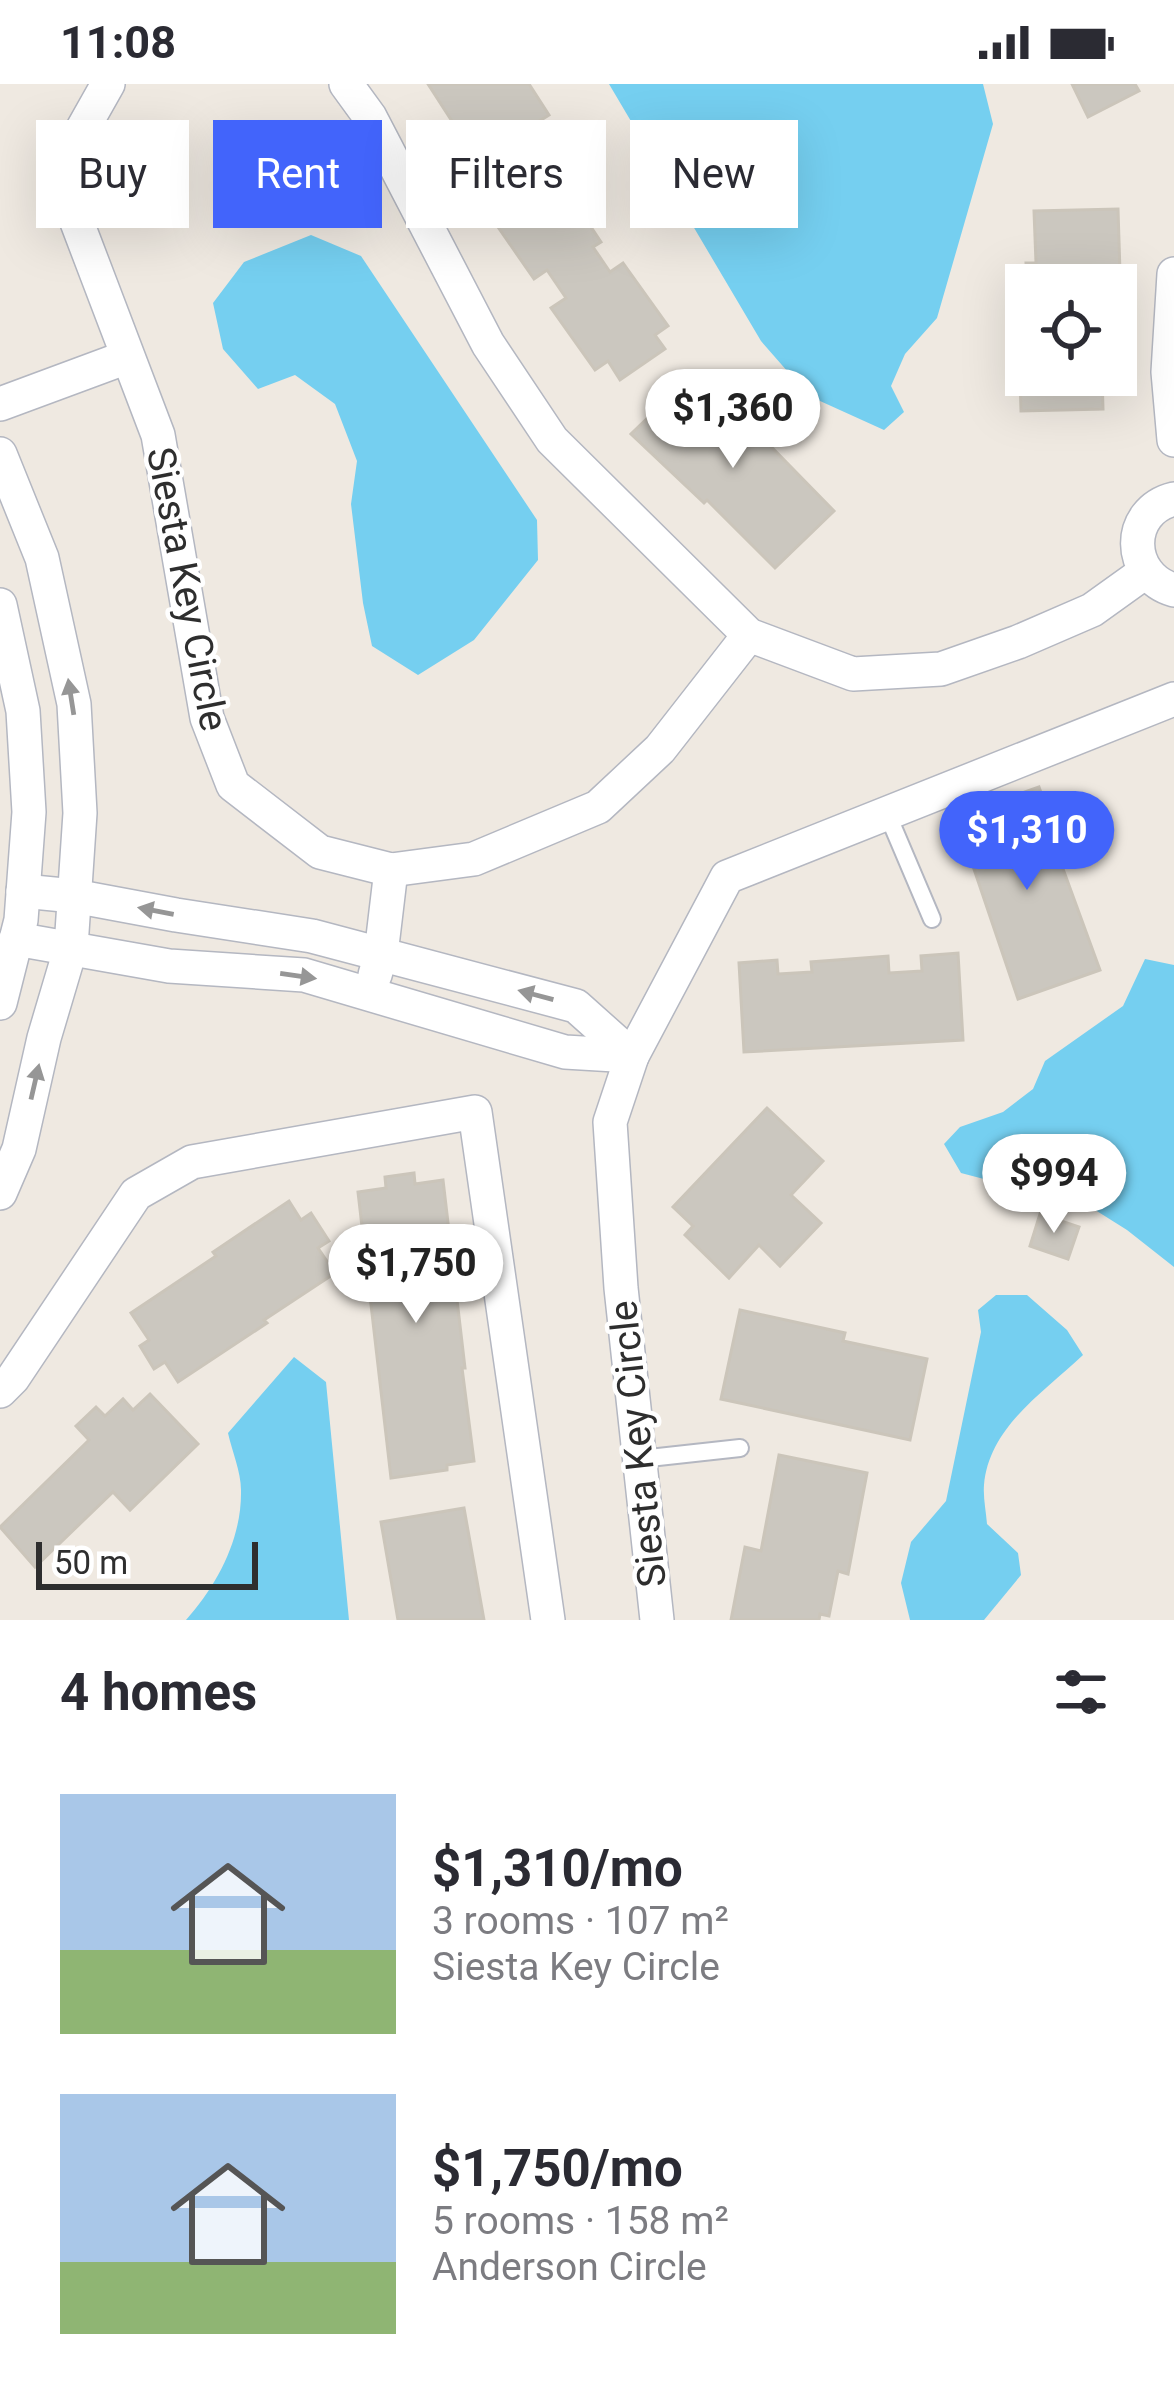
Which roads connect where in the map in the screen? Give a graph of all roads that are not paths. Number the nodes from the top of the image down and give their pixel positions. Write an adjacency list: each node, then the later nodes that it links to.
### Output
1 (108, 84): 4 (street, Siesta Key Circle)
2 (346, 84): 11 (street)
3 (1174, 274): 6 (street)
4 (127, 357): 5 (street); 14 (street, Siesta Key Circle)
5 (0, 404)
6 (1174, 440)
7 (0, 454): 16 (street, one-way to 7)
8 (1174, 499): 9 (street)
9 (1160, 581): 11 (street)
10 (0, 605): 15 (street)
11 (749, 635): 14 (street, Siesta Key Circle)
12 (1174, 699): 13 (street, Siesta Key Circle)
13 (887, 813): 17 (lane); 23 (street, Siesta Key Circle)
14 (391, 870): 20 (street)
15 (23, 891): 16 (street); 18 (street)
16 (74, 896): 19 (street); 20 (street, one-way to 16)
17 (932, 919)
18 (16, 938): 19 (street); 22 (street)
19 (71, 946): 21 (street, one-way to 21); 24 (street, one-way to 19)
20 (381, 954): 21 (street); 23 (street, one-way to 20)
21 (371, 993): 23 (street)
22 (0, 1003)
23 (632, 1056): 27 (street, Siesta Key Circle)
24 (0, 1193)
25 (4, 1379): 28 (street)
26 (740, 1448): 27 (lane)
27 (640, 1459): 29 (street, Siesta Key Circle)
28 (548, 1620)
29 (657, 1620)

